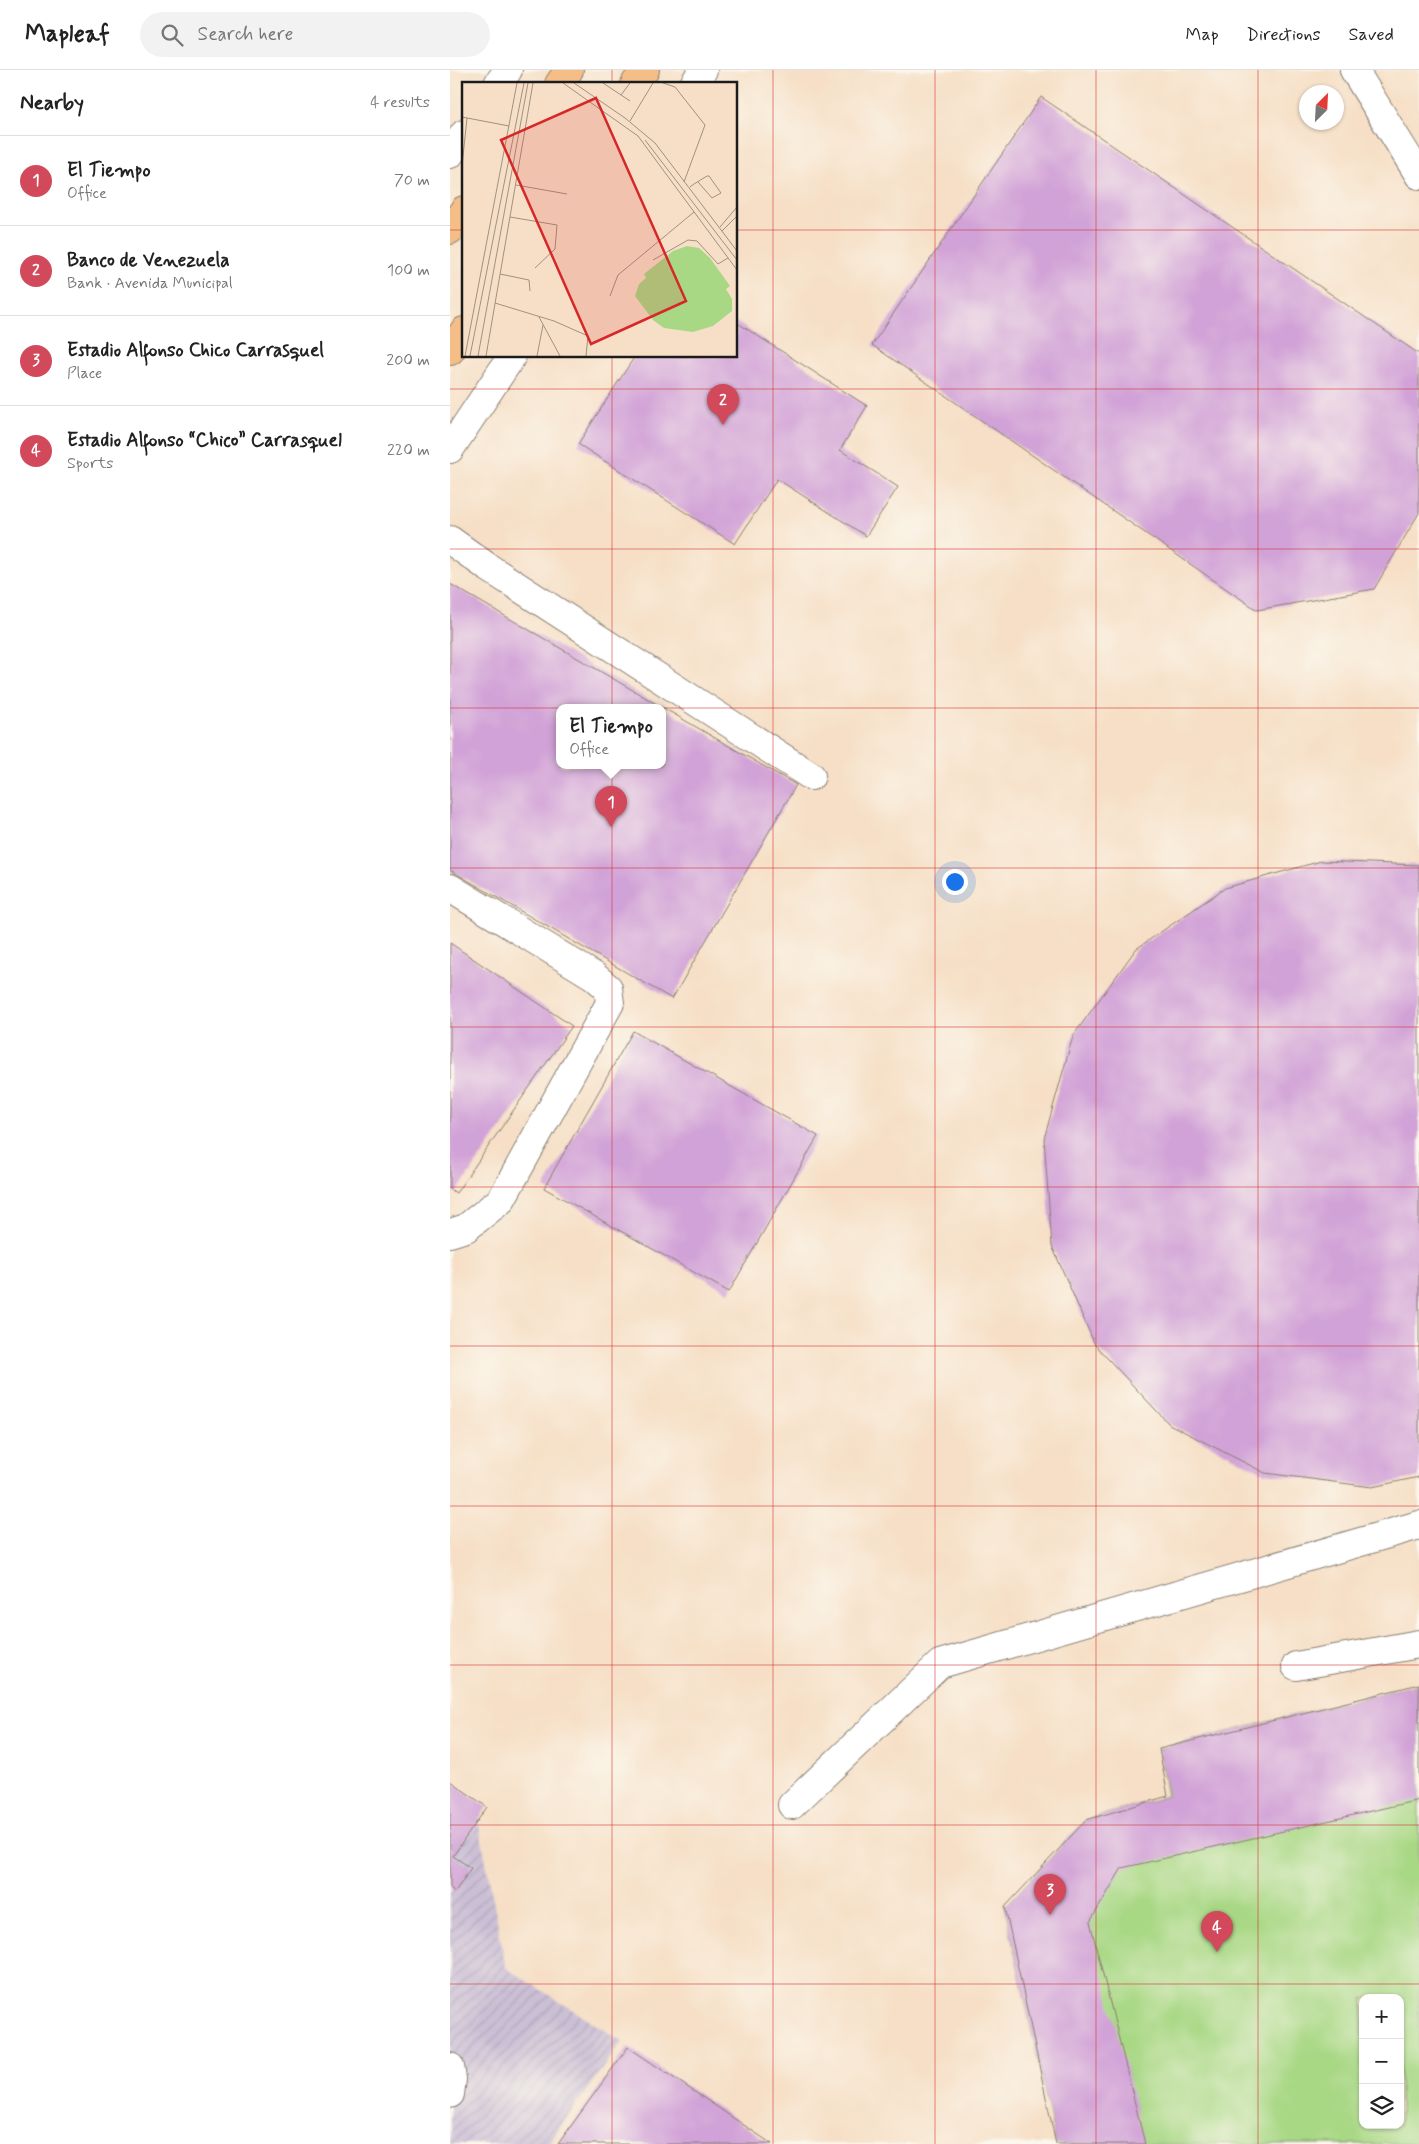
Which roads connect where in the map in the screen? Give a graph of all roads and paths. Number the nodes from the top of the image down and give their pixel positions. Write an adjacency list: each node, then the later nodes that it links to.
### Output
1 (508, 70): 6 (street)
2 (569, 70): 7 (highway)
3 (645, 70): 8 (highway)
4 (703, 70): 9 (street)
5 (1354, 70): 12 (street)
6 (499, 82)
7 (560, 82)
8 (636, 82)
9 (695, 82)
10 (462, 137): 11 (street)
11 (450, 154)
12 (1419, 174)
13 (462, 213): 14 (highway)
14 (450, 230)
15 (462, 334): 16 (highway)
16 (450, 351)
17 (511, 358): 18 (street)
18 (450, 449)
19 (450, 540): 20 (street)
20 (811, 776)
21 (450, 888): 22 (street)
22 (450, 1233)
23 (1419, 1525): 26 (street)
24 (1419, 1644): 25 (street)
25 (1296, 1666)
26 (792, 1805)
27 (450, 2067): 28 (street)
28 (450, 2094)

